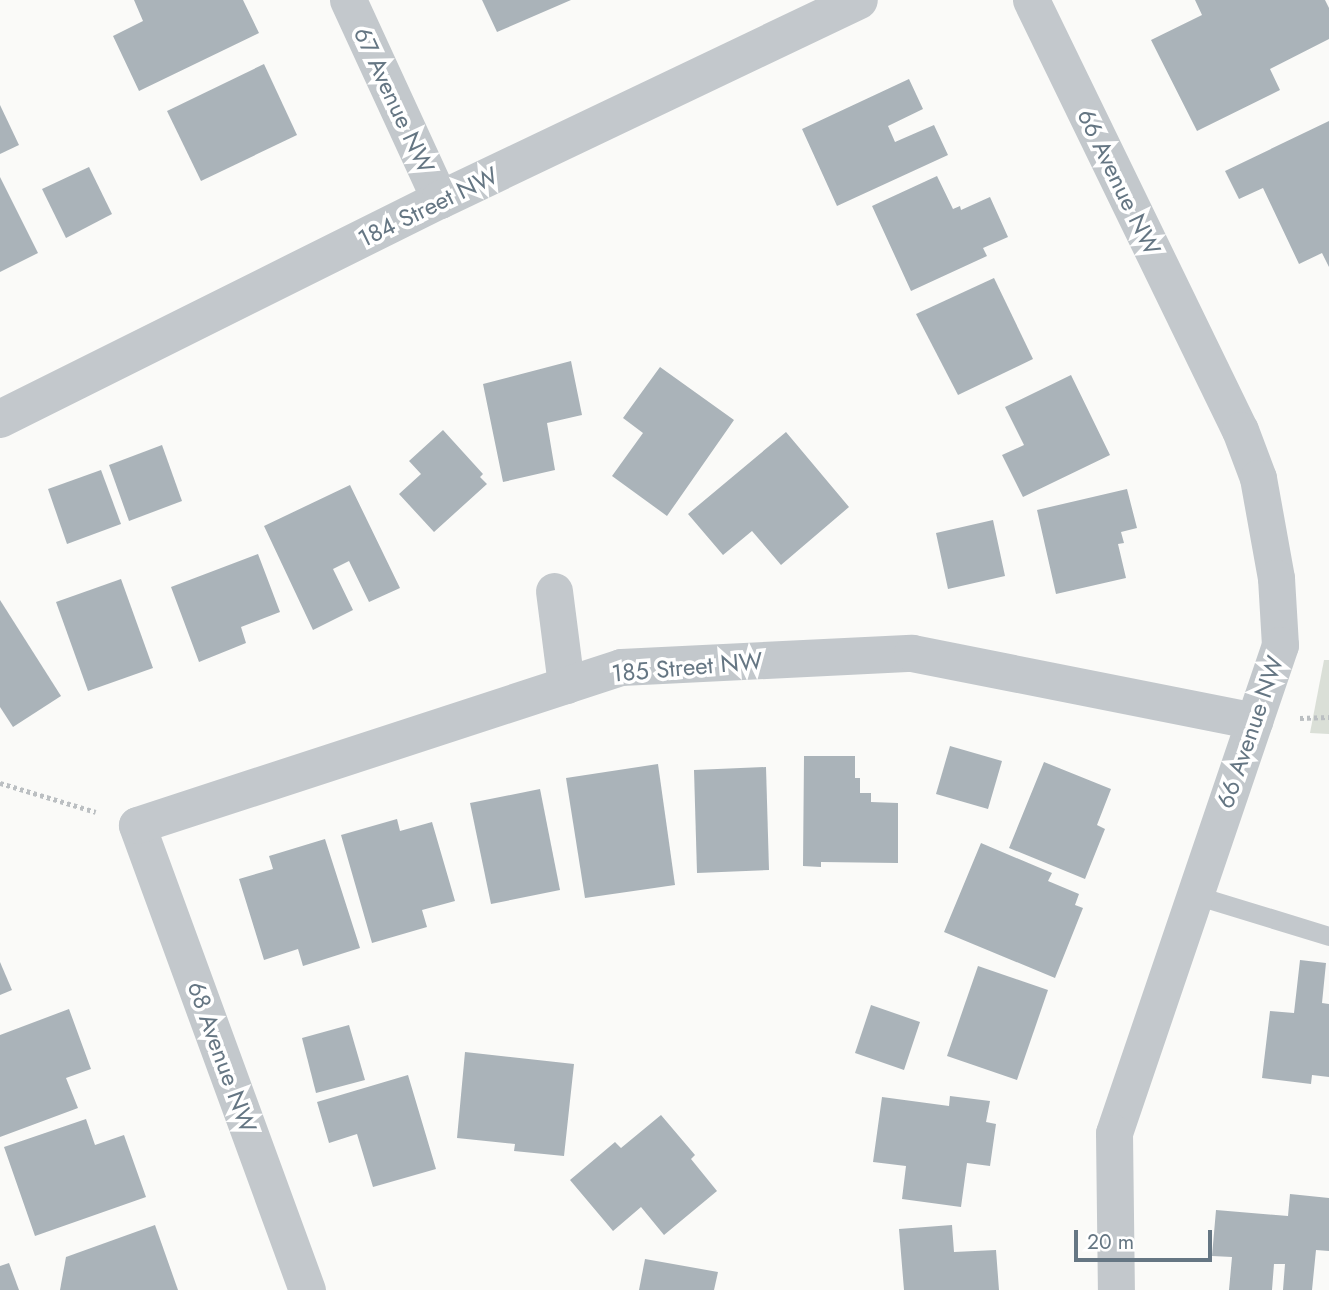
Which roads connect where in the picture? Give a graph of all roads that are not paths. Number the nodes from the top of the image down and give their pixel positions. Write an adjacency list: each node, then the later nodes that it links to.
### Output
1 (348, 0): 4 (street, 67 Avenue NW)
2 (859, 0): 4 (street, 184 Street NW)
3 (1031, 0): 8 (street, 66 Avenue NW)
4 (440, 200): 5 (street, 184 Street NW)
5 (0, 419)
6 (554, 591): 7 (street)
7 (566, 685): 8 (street, 185 Street NW); 9 (street, 185 Street NW)
8 (1254, 721): 10 (street, 66 Avenue NW)
9 (138, 825): 12 (street, 68 Avenue NW)
10 (1195, 895): 11 (lane); 13 (street, 66 Avenue NW)
11 (1329, 936)
12 (307, 1290)
13 (1116, 1290)

